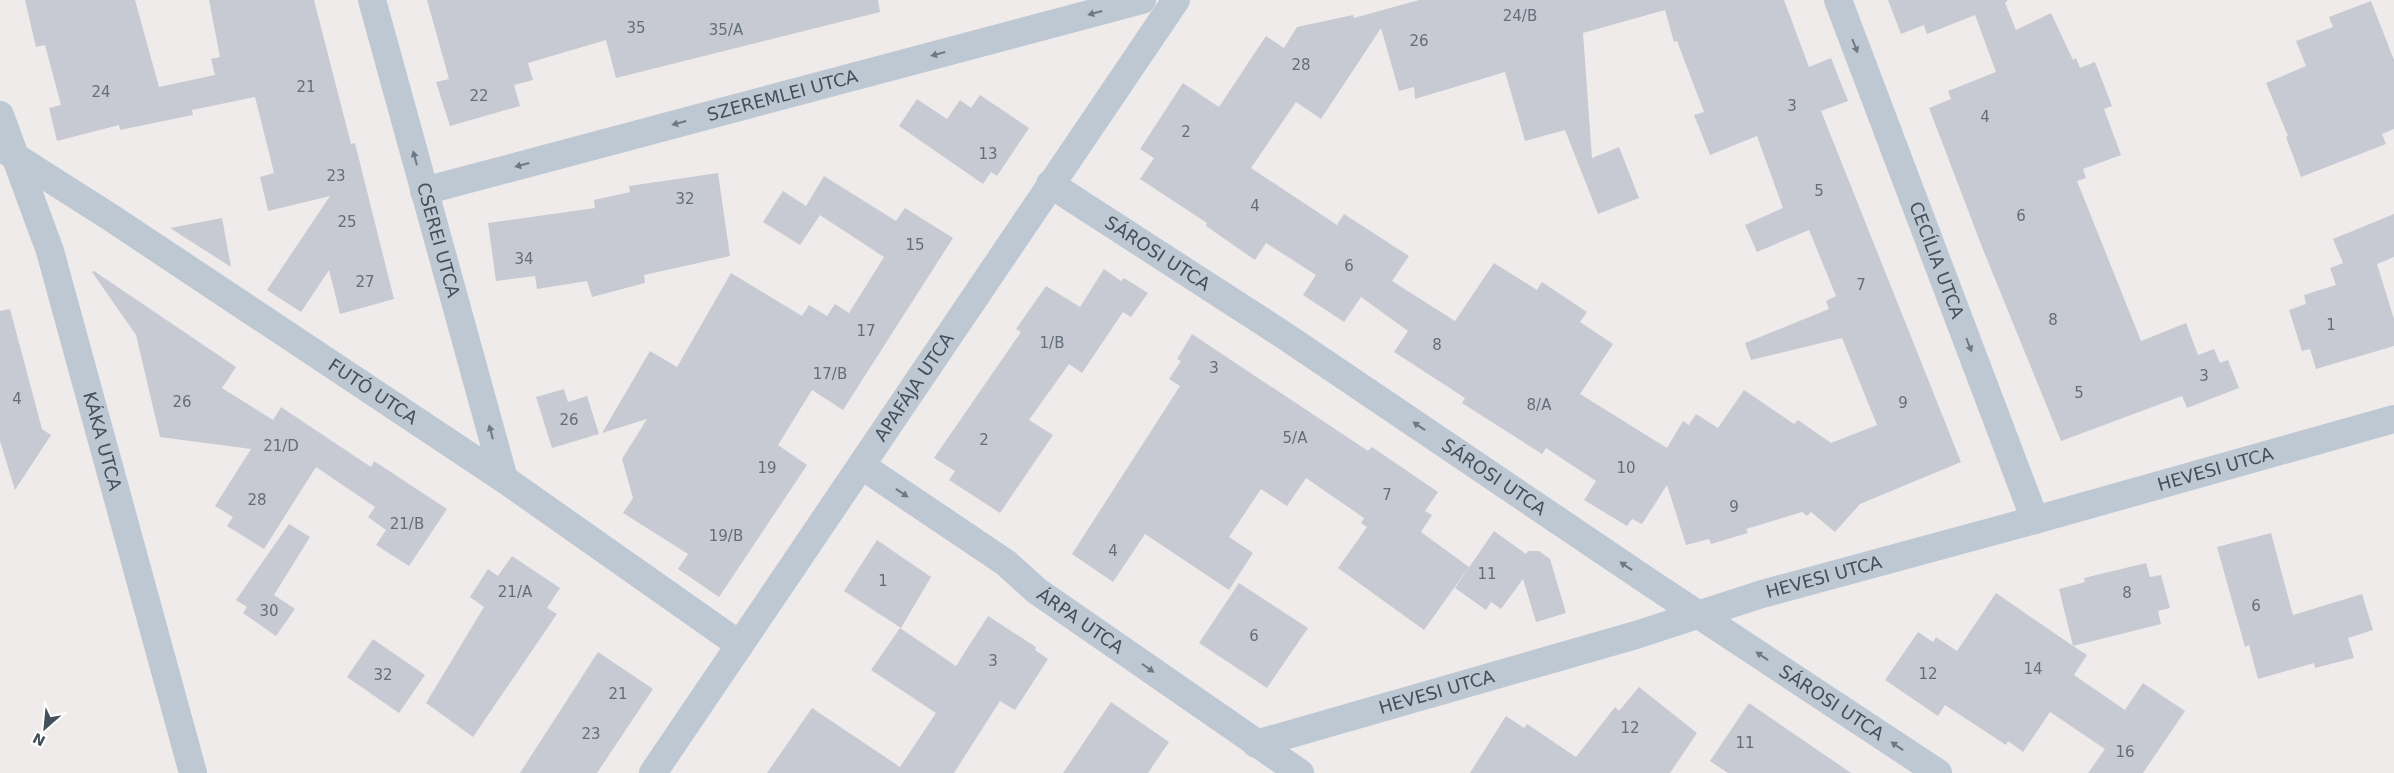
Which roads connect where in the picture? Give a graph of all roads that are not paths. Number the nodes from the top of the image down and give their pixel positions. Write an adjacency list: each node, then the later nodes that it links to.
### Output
1 (372, 0): 8 (street, CSEREI UTCA, one-way to 1)
2 (1142, 0): 8 (street, SZEREMLEI UTCA, one-way to 8)
3 (1176, 0): 7 (street, APAFÁJA UTCA)
4 (1838, 0): 12 (street, CECÍLIA UTCA, one-way to 12)
5 (0, 115): 6 (street, KÁKA UTCA)
6 (8, 153): 11 (street, FUTÓ UTCA); 16 (street, KÁKA UTCA)
7 (1050, 184): 10 (street, APAFÁJA UTCA); 13 (street, SÁROSI UTCA, one-way to 7)
8 (424, 191): 11 (street, CSEREI UTCA, one-way to 8)
9 (2394, 419): 12 (street, HEVESI UTCA)
10 (862, 466): 14 (street, APAFÁJA UTCA); 15 (street, ÁRPA UTCA, one-way to 15)
11 (504, 479): 14 (street, FUTÓ UTCA)
12 (2035, 520): 13 (street, HEVESI UTCA)
13 (1700, 615): 15 (street, HEVESI UTCA); 19 (street, SÁROSI UTCA, one-way to 13)
14 (740, 645): 17 (street, APAFÁJA UTCA)
15 (1256, 744): 18 (street, ÁRPA UTCA)
16 (193, 773)
17 (654, 773)
18 (1300, 773)
19 (1938, 773)

